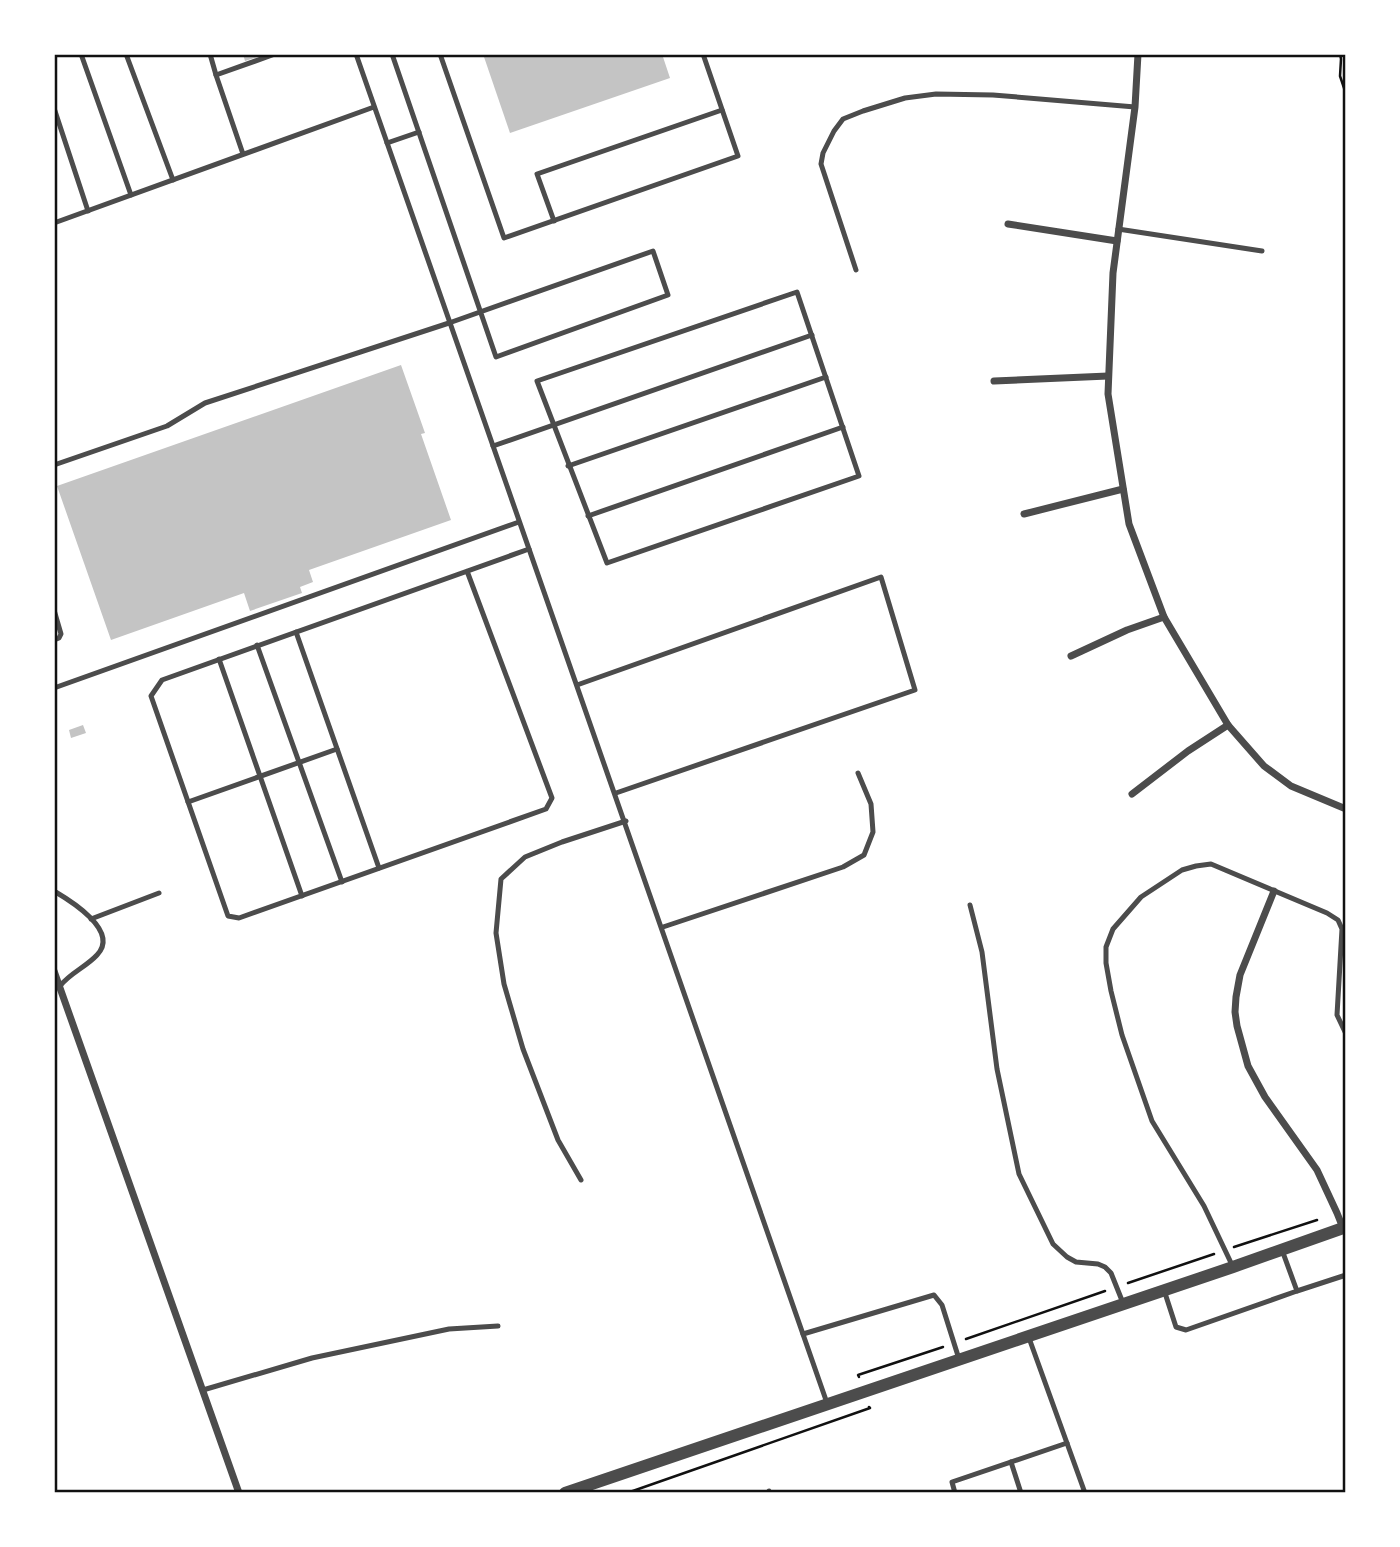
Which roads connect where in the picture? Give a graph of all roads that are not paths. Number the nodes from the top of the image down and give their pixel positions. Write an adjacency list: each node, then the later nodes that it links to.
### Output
1 (81, 54): 19 (lane)
2 (126, 54): 18 (lane)
3 (210, 54): 10 (lane)
4 (275, 54): 10 (lane)
5 (356, 54): 11 (lane)
6 (392, 54): 15 (lane)
7 (440, 54): 21 (lane)
8 (703, 54): 14 (lane)
9 (1138, 54): 12 (street)
10 (216, 75): 17 (lane)
11 (374, 107): 16 (lane); 17 (lane)
12 (1135, 107): 24 (street); 27 (lane)
13 (54, 108): 20 (lane)
14 (722, 110): 21 (lane); 21 (lane)
15 (419, 132): 16 (lane); 28 (lane)
16 (387, 143): 29 (lane)
17 (243, 154): 18 (lane)
18 (173, 180): 19 (lane)
19 (131, 195): 20 (lane)
20 (88, 211): 22 (lane)
21 (554, 221)
22 (54, 223)
23 (1009, 224): 25 (street)
24 (1118, 229): 25 (street); 26 (lane)
25 (1117, 241): 31 (street)
26 (1262, 251)
27 (856, 270)
28 (481, 312): 28 (lane); 29 (lane)
29 (449, 323): 36 (lane); 37 (lane)
30 (812, 335): 32 (lane); 34 (lane); 34 (lane)
31 (1108, 376): 33 (street); 39 (street)
32 (826, 377): 35 (lane); 38 (lane)
33 (994, 381)
34 (553, 425): 36 (lane); 38 (lane)
35 (843, 427): 41 (lane); 41 (lane)
36 (493, 446): 42 (lane)
37 (54, 465)
38 (568, 466): 41 (lane)
39 (1124, 489): 40 (street); 46 (street)
40 (1024, 514)
41 (588, 516)
42 (519, 522): 43 (lane); 53 (lane)
43 (529, 549): 44 (lane); 52 (lane)
44 (467, 570): 47 (lane); 64 (lane)
45 (54, 610): 48 (lane)
46 (1164, 617): 50 (street); 54 (street)
47 (296, 632): 49 (lane); 55 (lane)
48 (54, 640)
49 (257, 646): 51 (lane); 56 (lane)
50 (1071, 656)
51 (219, 659): 58 (lane); 61 (lane)
52 (577, 685): 59 (lane); 59 (lane)
53 (54, 688)
54 (1228, 725): 60 (street); 62 (street)
55 (337, 749): 56 (lane); 64 (lane)
56 (299, 762): 58 (lane); 66 (lane)
57 (858, 773): 73 (lane)
58 (260, 776): 61 (lane); 70 (lane)
59 (616, 793): 63 (lane)
60 (1132, 794)
61 (188, 802): 70 (lane)
62 (1346, 809)
63 (626, 821): 73 (lane); 77 (lane)
64 (379, 869): 66 (lane)
65 (54, 875): 67 (lane)
66 (342, 882): 70 (lane)
67 (54, 891): 72 (lane)
68 (1274, 891): 76 (lane); 78 (street); 80 (lane)
69 (159, 893): 72 (lane)
70 (302, 896)
71 (970, 905): 84 (lane)
72 (91, 919): 75 (lane)
73 (663, 927): 86 (lane)
74 (54, 971): 75 (street)
75 (60, 986): 89 (street)
76 (1346, 1034)
77 (581, 1180)
78 (1344, 1228): 79 (street)
79 (1282, 1250): 80 (street); 83 (lane)
80 (1233, 1267): 82 (street)
81 (1346, 1275): 83 (lane)
82 (1164, 1290): 83 (lane); 84 (street)
83 (1297, 1291)
84 (1123, 1303): 87 (street)
85 (498, 1326): 89 (lane)
86 (803, 1334): 88 (lane); 90 (lane)
87 (1028, 1335): 88 (street); 91 (lane)
88 (959, 1359): 90 (street)
89 (203, 1390): 93 (street)
90 (827, 1404): 94 (street)
91 (1067, 1443): 92 (lane); 97 (lane)
92 (1011, 1462): 95 (lane); 96 (lane)
93 (239, 1493)
94 (565, 1493)
95 (955, 1493)
96 (1021, 1493)
97 (1085, 1493)

